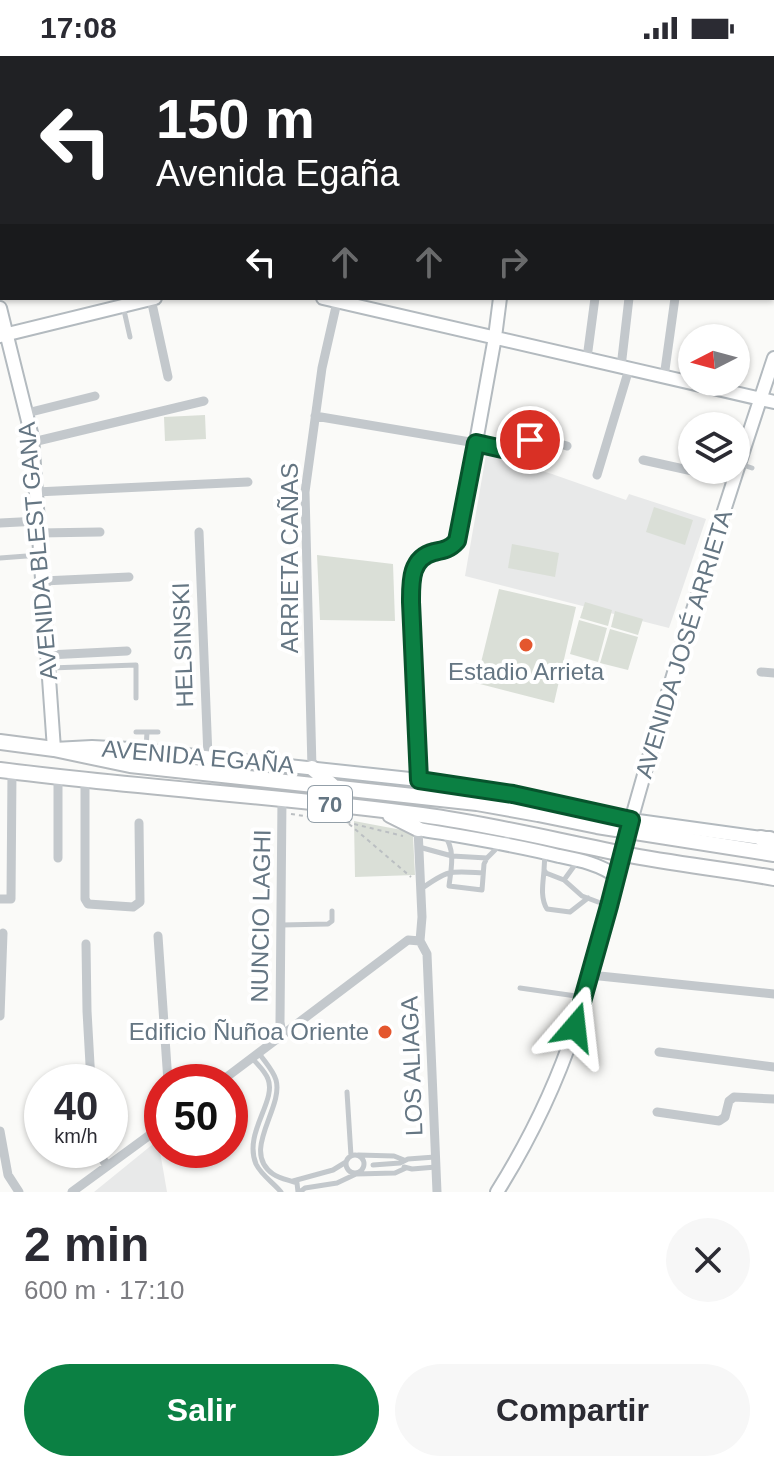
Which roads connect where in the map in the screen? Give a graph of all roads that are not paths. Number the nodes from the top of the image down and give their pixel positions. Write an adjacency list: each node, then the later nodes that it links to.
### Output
1 (142, 300): 9 (street)
2 (145, 300): 17 (street)
3 (330, 300): 8 (street)
4 (500, 300): 13 (street)
5 (595, 300): 14 (street)
6 (629, 300): 16 (street)
7 (675, 300): 18 (street)
8 (337, 302): 13 (street); 24 (street, ARRIETA CAÑAS)
9 (123, 306): 11 (street); 12 (lane)
10 (0, 308): 11 (street, AVENIDA BLEST GANA)
11 (3, 336): 23 (street, AVENIDA BLEST GANA)
12 (130, 337)
13 (495, 337): 14 (street); 27 (street)
14 (587, 358): 16 (street)
15 (774, 358): 20 (street, AVENIDA JOSÉ ARRIETA)
16 (625, 368): 18 (street); 31 (street)
17 (168, 377)
18 (664, 377): 20 (street)
19 (95, 396): 23 (street)
20 (760, 400): 22 (street); 25 (street, AVENIDA JOSÉ ARRIETA)
21 (204, 401): 26 (street)
22 (774, 402)
23 (27, 413): 26 (street, AVENIDA BLEST GANA)
24 (315, 416): 27 (street); 55 (street, ARRIETA CAÑAS)
25 (750, 430)
26 (33, 442): 34 (street, AVENIDA BLEST GANA)
27 (476, 443): 28 (street); 60 (street)
28 (567, 446)
29 (643, 460): 30 (street, AVENIDA JOSÉ ARRIETA)
30 (678, 468)
31 (597, 475)
32 (248, 482): 34 (street)
33 (732, 484): 65 (street, AVENIDA JOSÉ ARRIETA)
34 (36, 492): 36 (street, AVENIDA BLEST GANA)
35 (0, 523): 36 (street)
36 (39, 527): 37 (street); 39 (street, AVENIDA BLEST GANA)
37 (100, 532)
38 (199, 532): 54 (street, HELSINSKI)
39 (41, 555): 40 (lane); 42 (street, AVENIDA BLEST GANA)
40 (0, 558)
41 (129, 577): 42 (street)
42 (43, 581): 44 (street, AVENIDA BLEST GANA)
43 (127, 651): 44 (street)
44 (48, 662): 47 (lane); 52 (street, AVENIDA BLEST GANA)
45 (761, 672): 46 (street)
46 (774, 673)
47 (136, 698)
48 (136, 732): 49 (lane)
49 (147, 732): 50 (lane); 53 (lane)
50 (158, 732)
51 (0, 742): 52 (main road, AVENIDA EGAÑA / 70)
52 (54, 749): 53 (street, AVENIDA EGAÑA); 57 (main road); 61 (main road, 70)
53 (146, 750): 54 (street, AVENIDA EGAÑA)
54 (208, 757): 55 (street, AVENIDA EGAÑA)
55 (312, 768): 60 (street, AVENIDA EGAÑA); 61 (main road)
56 (6, 771): 57 (main road, 70); 86 (street)
57 (35, 774): 58 (main road, 70)
58 (58, 778): 59 (main road, 70); 75 (street)
59 (85, 780): 62 (main road, 70); 64 (street)
60 (419, 780): 65 (street, AVENIDA EGAÑA)
61 (336, 788): 65 (main road, 70)
62 (282, 806): 63 (main road, 70); 89 (street, NUNCIO LAGHI)
63 (379, 809): 66 (main road, 70); 68 (main road)
64 (139, 823)
65 (629, 826): 69 (street, AVENIDA EGAÑA); 72 (street, AVENIDA JOSÉ ARRIETA); 73 (main road, 70)
66 (515, 830): 70 (lane); 72 (main road, 70)
67 (442, 833): 68 (street); 70 (street); 74 (lane)
68 (419, 839): 74 (lane); 84 (street, LOS ALIAGA)
69 (770, 839)
70 (502, 843): 71 (street); 76 (lane)
71 (545, 852): 77 (street); 78 (lane)
72 (622, 853): 81 (street, AVENIDA JOSÉ ARRIETA); 82 (main road, 70)
73 (774, 854)
74 (452, 856): 76 (lane); 79 (lane)
75 (58, 858)
76 (487, 858): 80 (lane)
77 (578, 860): 81 (street); 83 (lane)
78 (544, 870): 83 (lane); 85 (lane)
79 (451, 871): 80 (lane); 80 (lane); 84 (lane)
80 (483, 873)
81 (617, 877): 87 (street, AVENIDA JOSÉ ARRIETA)
82 (774, 878)
83 (564, 880): 85 (lane)
84 (421, 887): 92 (street, LOS ALIAGA)
85 (588, 898): 87 (lane)
86 (0, 899)
87 (609, 906): 95 (street, AVENIDA JOSÉ ARRIETA)
88 (332, 911): 89 (lane)
89 (281, 925): 100 (street, NUNCIO LAGHI)
90 (3, 933): 94 (street)
91 (158, 936): 104 (street)
92 (420, 941): 100 (street); 114 (street, LOS ALIAGA)
93 (86, 944): 103 (street)
94 (1, 966): 99 (street)
95 (590, 975): 97 (street); 98 (street, AVENIDA JOSÉ ARRIETA)
96 (520, 988): 98 (lane)
97 (774, 994)
98 (584, 997): 126 (street, AVENIDA JOSÉ ARRIETA)
99 (0, 1016)
100 (282, 1035): 102 (street)
101 (659, 1052): 106 (street)
102 (255, 1056): 105 (street); 120 (lane); 123 (lane)
103 (90, 1064)
104 (167, 1064)
105 (244, 1064)
106 (774, 1067)
107 (347, 1092): 112 (lane)
108 (774, 1099): 109 (street)
109 (657, 1112)
110 (0, 1131): 111 (street)
111 (2, 1153): 119 (street)
112 (352, 1158): 113 (lane); 118 (lane); 118 (lane); 120 (lane)
113 (402, 1162): 114 (lane); 115 (lane); 117 (lane)
114 (436, 1162): 117 (lane); 125 (street, LOS ALIAGA)
115 (373, 1165)
116 (104, 1168): 122 (street)
117 (406, 1168): 118 (lane)
118 (356, 1174): 124 (lane)
119 (5, 1178): 121 (street)
120 (292, 1181): 123 (lane); 124 (lane)
121 (19, 1192)
122 (72, 1192)
123 (282, 1192)
124 (299, 1192)
125 (437, 1192)
126 (497, 1192)

